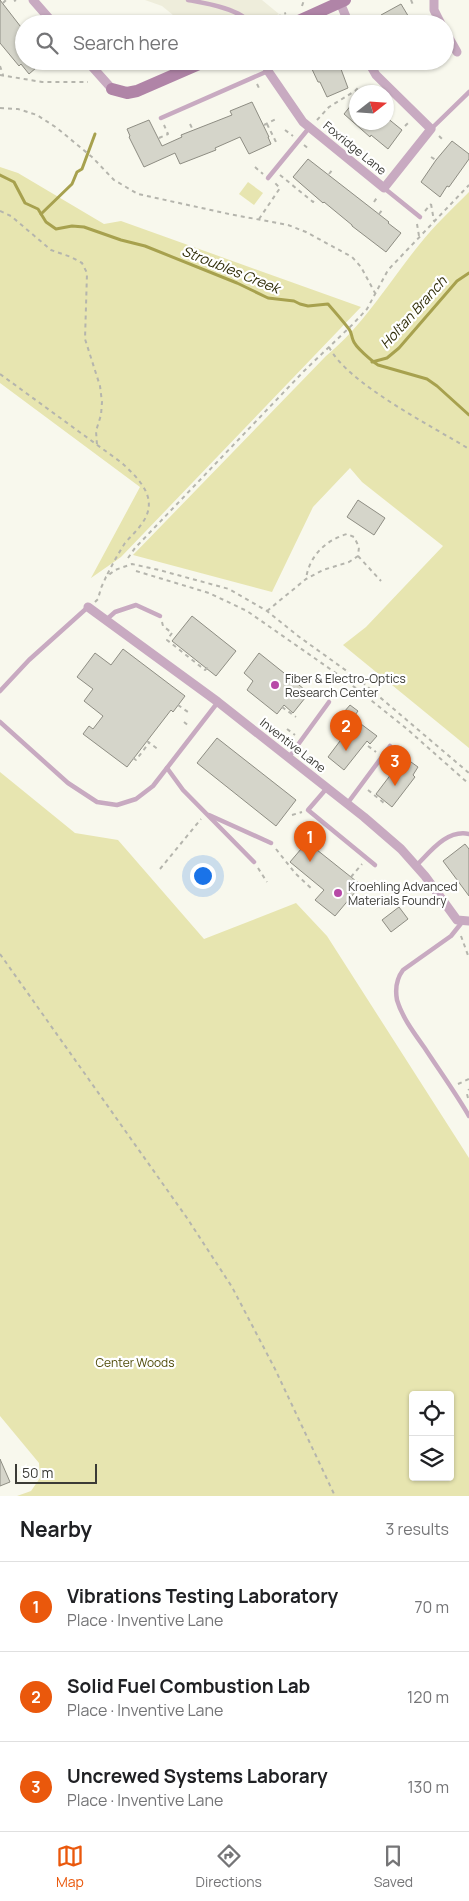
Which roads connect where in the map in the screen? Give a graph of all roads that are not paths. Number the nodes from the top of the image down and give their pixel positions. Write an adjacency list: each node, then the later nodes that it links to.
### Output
1 (33, 0): 6 (street)
2 (188, 0): 5 (lane)
3 (434, 0): 10 (street)
4 (342, 1): 8 (street); 9 (street)
5 (208, 2): 7 (lane)
6 (46, 15)
7 (240, 15)
8 (312, 15)
9 (346, 15)
10 (436, 15)
11 (454, 47): 12 (street)
12 (457, 52)
13 (95, 70): 17 (street)
14 (185, 70): 17 (street)
15 (373, 70): 21 (street)
16 (268, 71): 19 (lane); 20 (street, Foxridge Lane)
17 (112, 89)
18 (469, 92): 21 (lane, Foxridge Lane)
19 (160, 118)
20 (309, 128): 22 (lane, Foxridge Lane); 23 (street, Foxridge Lane)
21 (432, 129): 23 (street, Foxridge Lane)
22 (268, 178)
23 (384, 188): 24 (lane, Foxridge Lane)
24 (420, 217)
25 (88, 607): 27 (street, Inventive Lane); 28 (lane)
26 (160, 616): 27 (lane)
27 (106, 621): 29 (street, Inventive Lane)
28 (0, 691)
29 (218, 702): 33 (street, Inventive Lane); 34 (lane)
30 (329, 702): 33 (lane)
31 (0, 722): 34 (lane)
32 (390, 746): 36 (lane)
33 (289, 757): 35 (street, Inventive Lane)
34 (167, 768): 37 (lane)
35 (327, 788): 36 (street, Inventive Lane); 41 (lane)
36 (347, 804): 42 (street, Inventive Lane)
37 (206, 813): 39 (lane); 40 (lane)
38 (469, 834): 42 (lane)
39 (271, 843)
40 (254, 862)
41 (375, 865)
42 (416, 866): 43 (street, Inventive Lane)
43 (466, 921): 44 (lane)
44 (469, 1116)

